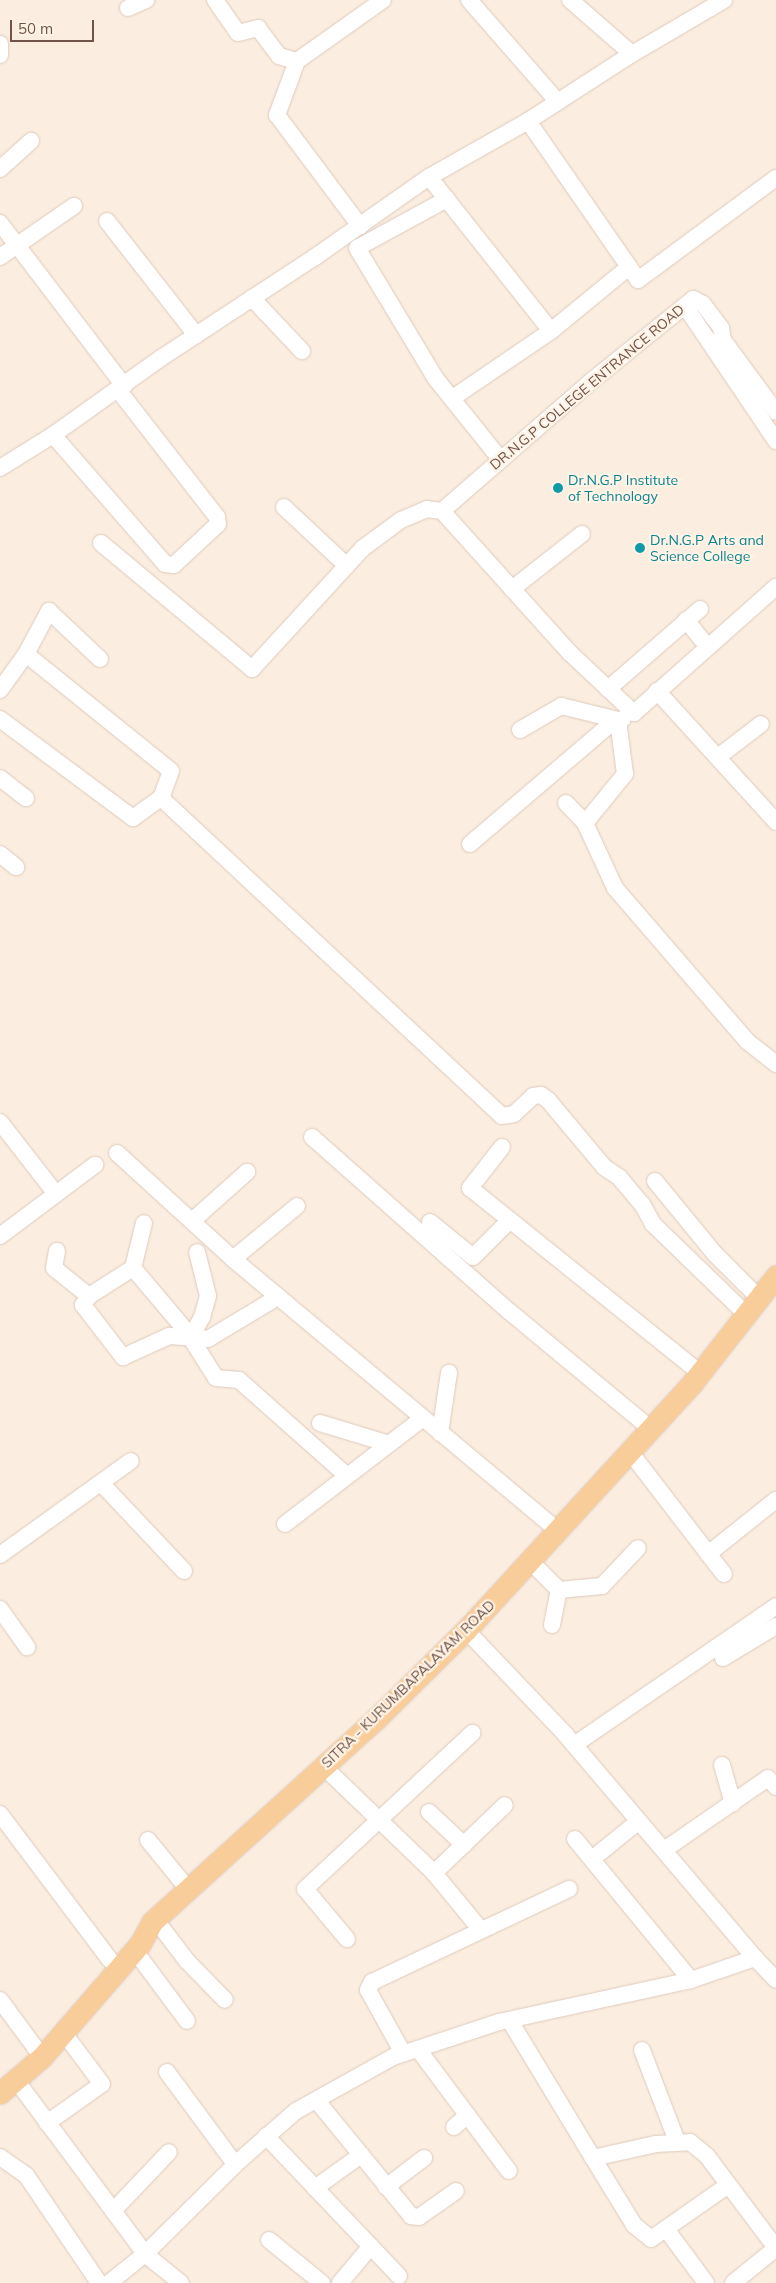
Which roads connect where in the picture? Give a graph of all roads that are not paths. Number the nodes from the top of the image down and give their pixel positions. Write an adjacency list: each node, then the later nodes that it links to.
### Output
1 (146, 0): 7 (street)
2 (383, 0): 11 (street)
3 (469, 0): 12 (street)
4 (570, 0): 9 (street)
5 (724, 0): 9 (street)
6 (218, 1): 11 (street)
7 (128, 8)
8 (0, 44): 10 (street)
9 (632, 54): 12 (street)
10 (0, 55)
11 (297, 61): 22 (street)
12 (558, 102): 13 (street)
13 (528, 121): 16 (street); 25 (street)
14 (31, 141): 15 (street)
15 (0, 169)
16 (429, 177): 18 (street); 22 (street)
17 (776, 178): 25 (street)
18 (446, 199): 28 (street); 32 (street)
19 (74, 206): 23 (street)
20 (107, 221): 29 (street)
21 (0, 222): 23 (street)
22 (360, 226): 26 (street)
23 (17, 245): 24 (street); 31 (street)
24 (0, 257)
25 (629, 267): 28 (street)
26 (252, 298): 29 (street); 30 (street)
27 (685, 306): 33 (street, DR.N.G.P COLLEGE ENTRANCE ROAD); 35 (street); 36 (street, DR.N.G.P COLLEGE ENTRANCE ROAD)
28 (551, 331): 32 (street)
29 (196, 335): 31 (street)
30 (302, 351)
31 (121, 388): 34 (street); 34 (street)
32 (454, 397): 36 (street)
33 (776, 412)
34 (53, 435): 37 (street)
35 (776, 441)
36 (500, 460): 39 (street, DR.N.G.P COLLEGE ENTRANCE ROAD)
37 (0, 468)
38 (284, 507): 42 (street)
39 (442, 511): 42 (street); 44 (street)
40 (582, 534): 44 (street)
41 (101, 542): 42 (street)
42 (347, 566)
43 (776, 587): 47 (street)
44 (512, 589): 50 (street)
45 (700, 609): 46 (street)
46 (686, 620): 47 (street); 50 (street)
47 (708, 647): 52 (street)
48 (26, 654): 49 (street); 51 (street); 61 (street)
49 (100, 659)
50 (608, 689): 53 (street)
51 (0, 690)
52 (657, 691): 53 (street); 58 (street)
53 (633, 712): 55 (street)
54 (0, 719): 61 (street)
55 (618, 720): 57 (street); 64 (street); 65 (street)
56 (761, 724): 58 (street)
57 (520, 730)
58 (718, 758): 63 (street)
59 (0, 778): 60 (street)
60 (26, 798)
61 (162, 798): 90 (street)
62 (566, 803): 64 (street)
63 (775, 818)
64 (584, 823): 68 (street)
65 (470, 844)
66 (0, 854): 67 (street)
67 (16, 867)
68 (776, 1064)
69 (0, 1122): 76 (street)
70 (312, 1137): 96 (street)
71 (502, 1147): 78 (street)
72 (117, 1153): 79 (street)
73 (95, 1165): 76 (street)
74 (247, 1172): 79 (street)
75 (654, 1180): 90 (street)
76 (56, 1194): 82 (street)
77 (298, 1206): 85 (street)
78 (510, 1220): 80 (street); 93 (street)
79 (192, 1221): 85 (street)
80 (430, 1222)
81 (144, 1223): 86 (street)
82 (2, 1230)
83 (57, 1251): 88 (street)
84 (197, 1252): 91 (street)
85 (233, 1259): 89 (street)
86 (133, 1268): 88 (street); 91 (street)
87 (776, 1276): 90 (main road, SITRA - KURUMBAPALAYAM ROAD)
88 (88, 1296): 91 (street)
89 (278, 1297): 91 (street); 94 (street)
90 (752, 1306): 93 (main road, SITRA - KURUMBAPALAYAM ROAD)
91 (191, 1337): 101 (street)
92 (449, 1373): 97 (street)
93 (700, 1373): 96 (main road, SITRA - KURUMBAPALAYAM ROAD)
94 (422, 1419): 97 (street); 98 (street)
95 (320, 1423): 98 (street)
96 (651, 1428): 99 (main road, SITRA - KURUMBAPALAYAM ROAD)
97 (440, 1433): 105 (street)
98 (389, 1444): 101 (street)
99 (630, 1452): 105 (main road, SITRA - KURUMBAPALAYAM ROAD); 107 (street)
100 (131, 1461): 102 (street)
101 (347, 1476): 104 (street)
102 (101, 1482): 108 (street); 110 (street)
103 (776, 1500): 107 (street)
104 (285, 1524)
105 (558, 1531): 109 (main road, SITRA - KURUMBAPALAYAM ROAD)
106 (638, 1548): 112 (street)
107 (708, 1554): 111 (street)
108 (0, 1555)
109 (530, 1561): 112 (street); 117 (main road, SITRA - KURUMBAPALAYAM ROAD)
110 (184, 1571)
111 (724, 1574)
112 (559, 1590): 115 (street)
113 (776, 1606): 121 (street)
114 (0, 1609): 118 (street)
115 (552, 1625)
116 (776, 1626): 119 (street)
117 (466, 1630): 121 (street); 123 (main road, SITRA - KURUMBAPALAYAM ROAD)
118 (27, 1647)
119 (723, 1658)
120 (472, 1733): 129 (street)
121 (574, 1745): 130 (street)
122 (722, 1765): 125 (street)
123 (324, 1767): 129 (street); 138 (main road, SITRA - KURUMBAPALAYAM ROAD)
124 (776, 1787): 125 (street)
125 (733, 1803): 134 (street)
126 (505, 1805): 133 (street)
127 (429, 1812): 133 (street)
128 (0, 1814): 144 (street)
129 (380, 1819): 136 (street); 141 (street)
130 (639, 1821): 134 (street); 135 (street)
131 (576, 1839): 135 (street)
132 (148, 1840): 138 (street)
133 (464, 1844): 136 (street)
134 (664, 1850): 143 (street)
135 (592, 1859): 145 (street)
136 (434, 1872): 140 (street)
137 (569, 1888): 140 (street)
138 (188, 1889): 139 (main road, SITRA - KURUMBAPALAYAM ROAD)
139 (153, 1920): 142 (main road, SITRA - KURUMBAPALAYAM ROAD); 144 (main road); 148 (street)
140 (480, 1930): 154 (street)
141 (347, 1939)
142 (135, 1950): 149 (street); 151 (main road, SITRA - KURUMBAPALAYAM ROAD)
143 (755, 1958): 145 (street); 146 (street)
144 (110, 1960): 153 (main road)
145 (691, 1980): 150 (street)
146 (776, 1980)
147 (0, 2000): 153 (street)
148 (225, 2000)
149 (188, 2020)
150 (510, 2021): 154 (street); 167 (street)
151 (63, 2032): 153 (main road, SITRA - KURUMBAPALAYAM ROAD); 159 (street)
152 (642, 2050): 162 (street)
153 (37, 2051): 156 (main road, SITRA - KURUMBAPALAYAM ROAD)
154 (411, 2051): 157 (street); 158 (street)
155 (167, 2072): 168 (street)
156 (5, 2082): 159 (street)
157 (317, 2101): 161 (street); 164 (street)
158 (468, 2115): 160 (street); 169 (street)
159 (47, 2123): 174 (street)
160 (454, 2127)
161 (266, 2136): 168 (street); 172 (street)
162 (677, 2141): 167 (street); 170 (street)
163 (169, 2152): 174 (street)
164 (361, 2155): 171 (street); 172 (street)
165 (0, 2157): 181 (street)
166 (424, 2158): 171 (street)
167 (593, 2158): 175 (street)
168 (235, 2164): 179 (street)
169 (509, 2171)
170 (728, 2185): 175 (street); 178 (street)
171 (386, 2187): 173 (street)
172 (315, 2188): 177 (street)
173 (456, 2190)
174 (113, 2211): 179 (street)
175 (666, 2229): 186 (street)
176 (269, 2240): 184 (street)
177 (371, 2246): 180 (street); 185 (street)
178 (776, 2249): 187 (street)
179 (145, 2254): 182 (street); 183 (street)
180 (399, 2276)
181 (99, 2283)
182 (109, 2283)
183 (181, 2283)
184 (322, 2283)
185 (340, 2283)
186 (706, 2283)
187 (733, 2283)

